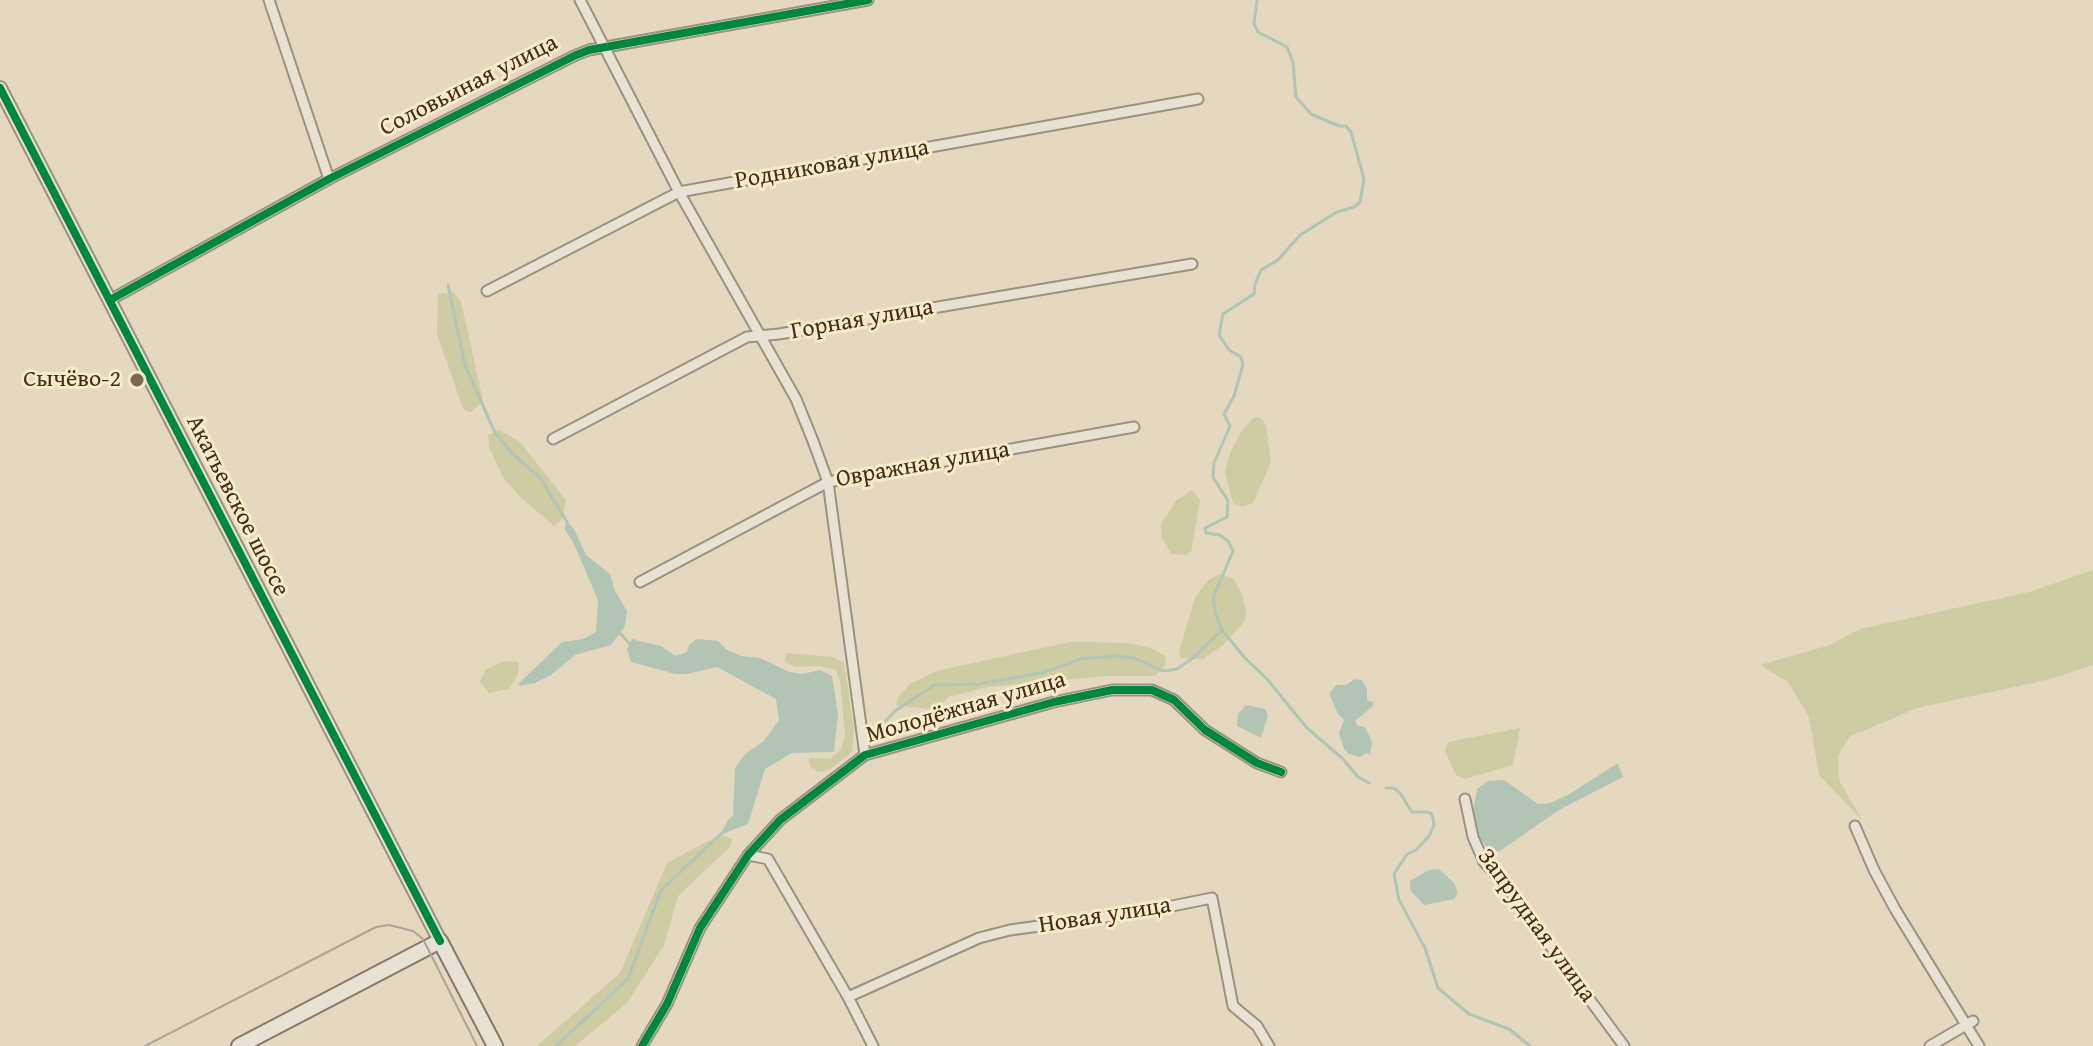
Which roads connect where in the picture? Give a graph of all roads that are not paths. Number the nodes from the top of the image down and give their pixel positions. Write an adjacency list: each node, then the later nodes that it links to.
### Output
1 (269, 0): 7 (street)
2 (580, 0): 4 (street)
3 (868, 0): 4 (street, Соловьиная улица)
4 (604, 48): 7 (street, Соловьиная улица); 8 (street)
5 (0, 88): 11 (street, Акатьевское шоссе)
6 (1198, 99): 8 (street, Родниковая улица)
7 (329, 179): 11 (street, Соловьиная улица)
8 (679, 192): 10 (street, Родниковая улица); 12 (street)
9 (1192, 264): 12 (street, Горная улица)
10 (487, 291)
11 (110, 300): 22 (street, Акатьевское шоссе)
12 (761, 335): 14 (street, Горная улица); 15 (street)
13 (1134, 427): 15 (street, Овражная улица)
14 (553, 439)
15 (828, 482): 16 (street, Овражная улица); 17 (street)
16 (640, 582)
17 (865, 755): 18 (street, Молодёжная улица); 21 (street, Молодёжная улица)
18 (1281, 772)
19 (1465, 799): 30 (street, Запрудная улица)
20 (1855, 826): 24 (street)
21 (748, 855): 23 (street); 27 (street, Молодёжная улица)
22 (440, 941): 25 (main road); 26 (main road, Акатьевское шоссе)
23 (848, 997): 28 (street); 29 (street, Новая улица)
24 (1969, 1023): 31 (street); 32 (street)
25 (239, 1046)
26 (495, 1046)
27 (642, 1046)
28 (873, 1046)
29 (1269, 1046)
30 (1624, 1046)
31 (1930, 1046)
32 (1979, 1046)

